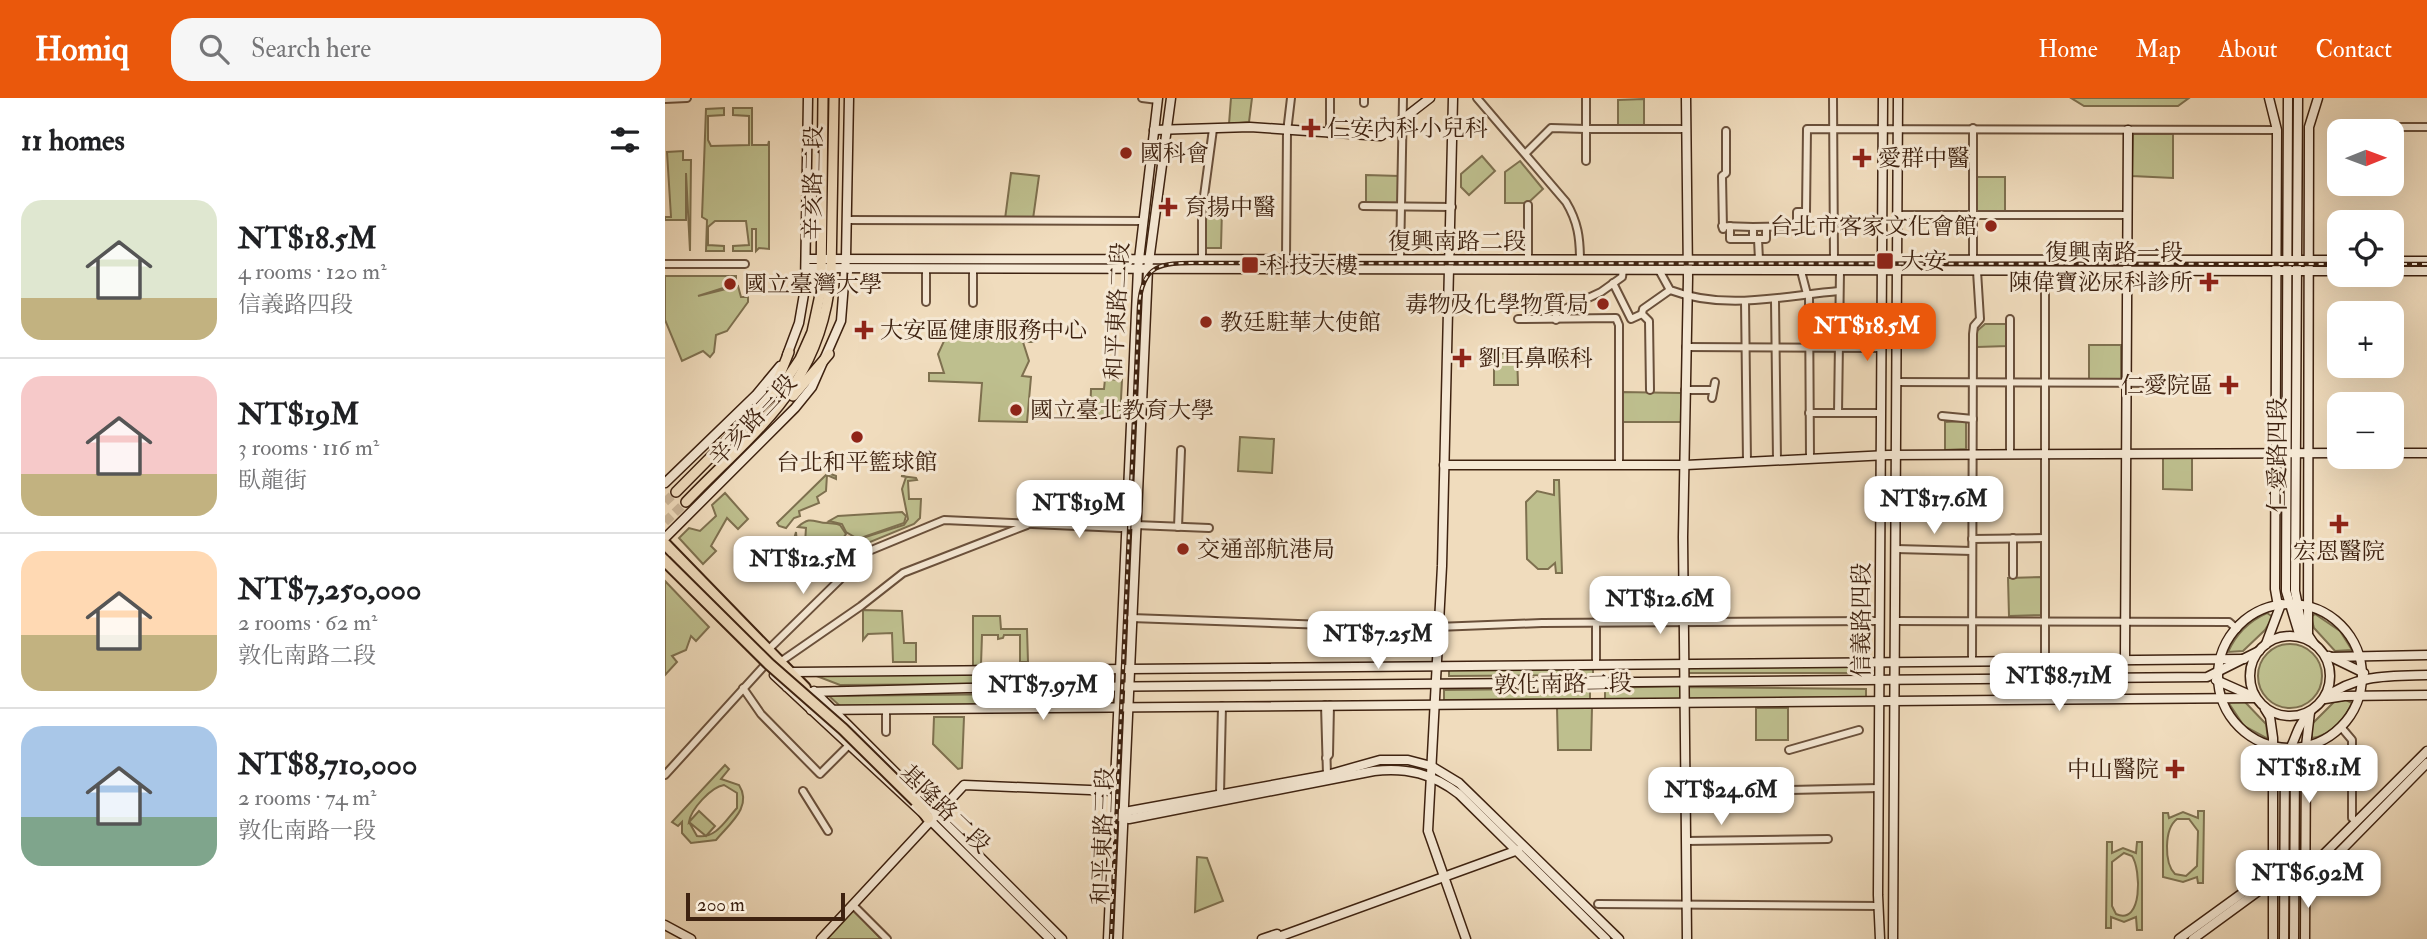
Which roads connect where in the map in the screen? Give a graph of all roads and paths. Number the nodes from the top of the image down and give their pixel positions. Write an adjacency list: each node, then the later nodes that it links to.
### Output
1 (687, 98): 23 (street)
2 (808, 98): 80 (main road, 辛亥路二段)
3 (823, 98): 81 (main road, 辛亥路二段)
4 (834, 98): 81 (main road, 辛亥路二段)
5 (849, 98): 53 (main road, 辛亥路二段)
6 (1142, 98): 24 (street)
7 (1171, 98): 40 (main road, 和平東路二段)
8 (1291, 98): 41 (street)
9 (1331, 98): 42 (street)
10 (1403, 98): 25 (street)
11 (1430, 98): 25 (main road)
12 (1453, 98): 48 (main road)
13 (1477, 98): 43 (street)
14 (1586, 98): 32 (street)
15 (1686, 98): 33 (main road)
16 (1833, 98): 34 (street)
17 (1883, 98): 35 (main road, 信義路四段)
18 (1898, 98): 29 (main road, 信義路四段)
19 (2269, 98): 38 (main road, 仁愛路四段)
20 (2288, 98): 74 (main road, 仁愛路四段)
21 (2298, 98): 45 (main road)
22 (2318, 98): 26 (main road)
23 (665, 99)
24 (1158, 99): 36 (main road, 和平東路二段)
25 (1403, 120): 42 (main road); 49 (street)
26 (2309, 127): 45 (main road); 76 (main road, 仁愛路四段)
27 (2405, 127): 28 (street)
28 (2427, 127)
29 (1898, 128): 30 (street); 35 (street); 51 (main road, 信義路四段)
30 (1973, 128): 37 (street); 50 (street)
31 (1213, 129): 40 (main road); 41 (main road); 60 (street)
32 (1586, 129): 33 (street); 43 (street); 44 (street)
33 (1686, 129): 66 (main road)
34 (1833, 129): 35 (street); 57 (street); 68 (street)
35 (1883, 129): 69 (main road, 信義路四段)
36 (1154, 130): 40 (main road); 54 (main road, 和平東路二段)
37 (2128, 130): 38 (street); 52 (main road)
38 (2277, 130): 73 (main road, 仁愛路四段)
39 (1726, 131): 55 (street)
40 (1167, 132): 59 (main road, 和平東路二段)
41 (1287, 132): 42 (main road); 61 (street)
42 (1330, 134)
43 (1526, 153): 65 (street)
44 (1586, 161)
45 (2299, 161): 75 (main road, 仁愛路四段)
46 (1528, 205): 64 (street)
47 (1363, 206): 49 (street)
48 (1453, 207): 49 (street); 63 (main road)
49 (1401, 208): 62 (street)
50 (1973, 214): 51 (street); 52 (street); 71 (street)
51 (1898, 215): 70 (main road, 信義路四段)
52 (2127, 215): 72 (main road)
53 (847, 220): 54 (street); 82 (main road, 辛亥路二段)
54 (1143, 221): 85 (main road, 和平東路二段)
55 (1730, 226): 56 (street); 58 (street)
56 (1753, 227): 57 (street); 58 (street)
57 (1766, 227): 58 (street)
58 (1756, 239): 67 (street)
59 (1150, 258): 60 (main road, 復興南路二段); 85 (main road, 復興南路二段); 88 (main road, 和平東路二段)
60 (1202, 258): 61 (main road, 復興南路二段)
61 (1286, 259): 62 (main road, 復興南路二段)
62 (1400, 260): 63 (main road, 復興南路二段)
63 (1450, 260): 64 (main road, 復興南路二段); 89 (main road)
64 (1528, 260): 65 (main road, 復興南路二段)
65 (1580, 260): 66 (main road, 復興南路二段); 90 (street)
66 (1687, 260): 67 (main road, 復興南路二段); 93 (main road)
67 (1759, 260): 68 (main road, 復興南路二段)
68 (1834, 260): 69 (main road, 復興南路二段)
69 (1882, 260): 70 (main road, 復興南路二段); 98 (main road, 信義路四段)
70 (1898, 260): 71 (main road, 復興南路一段); 98 (main road, 信義路四段)
71 (1973, 260): 72 (main road, 復興南路一段)
72 (2127, 260): 73 (main road, 復興南路一段); 101 (main road)
73 (2276, 260): 74 (main road, 復興南路一段); 102 (main road, 仁愛路四段)
74 (2287, 260): 75 (main road, 復興南路一段); 94 (main road, 仁愛路四段)
75 (2298, 260): 76 (main road, 復興南路一段); 95 (main road, 仁愛路四段)
76 (2309, 260): 77 (main road, 復興南路一段); 103 (main road, 仁愛路四段)
77 (2327, 260)
78 (2404, 261): 79 (main road)
79 (2427, 261)
80 (806, 263): 81 (main road, 復興南路二段); 126 (main road, 辛亥路三段)
81 (826, 263): 82 (main road, 復興南路二段); 137 (main road, 辛亥路三段); 141 (main road, 辛亥路三段)
82 (846, 263): 85 (main road, 復興南路二段); 86 (main road, 復興南路二段); 127 (main road, 辛亥路三段)
83 (665, 264): 84 (street)
84 (745, 264)
85 (1138, 264): 87 (main road, 復興南路二段); 88 (main road, 復興南路二段); 169 (main road, 和平東路二段)
86 (926, 268): 87 (main road, 復興南路二段); 114 (street)
87 (973, 268): 115 (street)
88 (1148, 269): 89 (main road, 復興南路二段); 168 (main road, 和平東路二段)
89 (1450, 270): 90 (main road, 復興南路二段); 163 (main road)
90 (1579, 270): 91 (main road, 復興南路二段)
91 (1623, 270): 92 (main road, 復興南路二段); 107 (street)
92 (1659, 270): 93 (main road, 復興南路二段); 108 (street)
93 (1688, 270): 96 (main road, 復興南路二段); 111 (main road)
94 (2287, 270): 95 (main road, 復興南路一段); 102 (main road, 復興南路一段); 146 (main road, 仁愛路四段)
95 (2297, 270): 103 (main road, 復興南路一段); 147 (main road, 仁愛路四段)
96 (1801, 271): 97 (main road, 復興南路二段); 110 (street)
97 (1840, 271): 98 (main road, 復興南路二段); 109 (street)
98 (1889, 271): 99 (main road, 復興南路一段); 124 (main road, 信義路四段); 129 (main road, 信義路四段)
99 (1977, 271): 100 (main road, 復興南路一段); 130 (street)
100 (2045, 271): 101 (main road, 復興南路一段); 132 (street)
101 (2126, 271): 102 (main road, 復興南路一段); 133 (main road)
102 (2276, 271): 145 (main road, 仁愛路四段)
103 (2309, 271): 104 (main road, 復興南路一段); 148 (main road, 仁愛路四段)
104 (2327, 271)
105 (2404, 271): 106 (main road)
106 (2427, 271)
107 (1613, 283): 116 (street); 119 (street)
108 (1671, 290): 111 (street); 116 (street)
109 (1839, 291): 110 (street); 125 (street)
110 (1808, 294): 113 (street); 123 (street)
111 (1686, 296): 112 (street); 121 (main road)
112 (1745, 301): 113 (street); 120 (street)
113 (1775, 301): 122 (street)
114 (926, 302)
115 (973, 303)
116 (1642, 314): 135 (street)
117 (1518, 319): 119 (street)
118 (2010, 319): 131 (street)
119 (1556, 320): 161 (street)
120 (1746, 346): 121 (street); 122 (street); 160 (street)
121 (1686, 347): 136 (main road)
122 (1776, 348): 123 (street); 159 (street)
123 (1809, 348): 125 (street); 138 (street)
124 (1882, 348): 125 (street); 140 (main road, 信義路四段)
125 (1839, 349): 139 (street)
126 (789, 352): 137 (main road); 164 (main road, 辛亥路三段)
127 (829, 354): 141 (main road); 172 (main road, 辛亥路三段)
128 (1715, 382): 136 (street)
129 (1897, 382): 130 (street); 157 (main road, 信義路四段)
130 (1973, 383): 131 (street); 143 (street)
131 (2010, 383): 132 (street); 153 (street)
132 (2045, 383): 133 (street); 154 (street)
133 (2126, 383): 134 (street); 155 (main road)
134 (2191, 383)
135 (1650, 390)
136 (1685, 390): 162 (main road)
137 (763, 404): 165 (main road)
138 (1809, 413): 139 (street); 158 (street)
139 (1838, 413): 140 (street)
140 (1881, 413): 156 (main road, 信義路四段)
141 (773, 414): 166 (main road)
142 (1942, 416): 143 (street)
143 (1973, 419): 152 (street)
144 (1181, 450): 170 (street)
145 (2276, 453): 146 (main road); 155 (main road); 182 (main road, 仁愛路四段)
146 (2287, 453): 147 (main road); 182 (main road, 仁愛路四段)
147 (2297, 453): 148 (main road); 182 (main road, 仁愛路四段)
148 (2308, 453): 149 (main road); 182 (main road, 仁愛路四段)
149 (2327, 453)
150 (2404, 453): 151 (main road)
151 (2427, 453)
152 (1972, 454): 153 (main road); 157 (main road); 173 (street)
153 (2010, 454): 154 (main road)
154 (2046, 454): 155 (main road); 175 (street)
155 (2126, 454): 189 (main road)
156 (1881, 455): 157 (main road); 158 (main road); 184 (main road, 信義路四段)
157 (1896, 455): 177 (main road, 信義路四段)
158 (1810, 458): 159 (main road)
159 (1777, 460): 160 (main road)
160 (1747, 462): 162 (main road)
161 (1619, 465): 162 (main road); 163 (main road)
162 (1686, 465): 186 (main road)
163 (1444, 466): 191 (main road)
164 (665, 483)
165 (676, 492)
166 (686, 502)
167 (1031, 523): 169 (street); 195 (street); 205 (street)
168 (1136, 525): 169 (street); 170 (street); 183 (main road, 和平東路三段)
169 (1126, 527): 213 (main road, 和平東路三段)
170 (1178, 527): 171 (street)
171 (1209, 527)
172 (665, 537): 195 (main road, 基隆路二段)
173 (1972, 538): 174 (street); 178 (street)
174 (2013, 538): 175 (street); 181 (street)
175 (2045, 538): 188 (street)
176 (665, 544): 241 (highway, bridge)
177 (1896, 549): 178 (street); 185 (main road, 信義路四段)
178 (1972, 551): 187 (street)
179 (665, 553): 227 (highway, bridge)
180 (665, 564): 212 (main road, 基隆路二段); 241 (highway, bridge)
181 (2013, 575)
182 (2291, 605): 192 (main road); 193 (main road, 仁愛路四段); 193 (main road, 仁愛路四段); 194 (main road, 仁愛路四段); 198 (main road)
183 (1131, 618): 191 (street); 214 (main road, 和平東路三段)
184 (1881, 621): 186 (street); 207 (main road, 信義路四段)
185 (1895, 621): 187 (street); 208 (main road, 信義路四段)
186 (1685, 622): 190 (street); 209 (main road)
187 (1973, 622): 188 (street); 206 (street)
188 (2045, 622): 189 (street); 203 (street)
189 (2125, 622): 192 (street); 201 (main road)
190 (1596, 623): 191 (street); 210 (street)
191 (1439, 628): 211 (main road)
192 (2237, 629): 202 (main road)
193 (2308, 639): 194 (main road); 197 (main road)
194 (2266, 644): 196 (main road)
195 (771, 647): 205 (main road, 基隆路二段)
196 (2259, 651): 204 (main road); 235 (main road)
197 (2321, 651): 200 (main road); 233 (main road)
198 (2359, 656): 199 (main road); 200 (main road); 216 (main road)
199 (2427, 656)
200 (2329, 657): 216 (main road)
201 (2125, 658): 202 (main road, 敦化南路二段); 203 (main road, 敦化南路二段)
202 (2221, 658): 204 (main road, 敦化南路二段); 218 (main road)
203 (2045, 659): 206 (main road, 敦化南路二段)
204 (2244, 659): 218 (main road)
205 (783, 660): 215 (main road, 基隆路二段)
206 (1972, 660): 208 (main road, 敦化南路二段)
207 (1880, 661): 208 (main road, 敦化南路二段); 209 (main road, 敦化南路二段); 219 (main road, 信義路四段)
208 (1895, 661): 220 (main road, 信義路四段)
209 (1685, 663): 210 (main road, 敦化南路二段); 221 (main road)
210 (1596, 664): 211 (main road, 敦化南路二段)
211 (1436, 665): 214 (main road, 敦化南路二段); 222 (main road)
212 (764, 666): 223 (main road, 基隆路二段); 226 (street)
213 (1119, 668): 214 (main road, 敦化南路二段); 215 (main road, 敦化南路二段); 224 (main road, 和平東路三段)
214 (1129, 668): 225 (main road, 和平東路三段)
215 (794, 672): 227 (main road, 基隆路二段)
216 (2361, 676): 217 (main road); 230 (main road); 233 (main road)
217 (2427, 676)
218 (2219, 677): 220 (main road, 敦化南路二段); 229 (main road); 235 (main road, 敦化南路二段)
219 (1880, 680): 220 (main road, 敦化南路二段); 221 (main road, 敦化南路二段); 231 (main road, 信義路四段)
220 (1895, 680): 232 (main road, 信義路四段)
221 (1684, 683): 222 (main road, 敦化南路二段); 234 (main road)
222 (1435, 685): 225 (main road, 敦化南路二段); 236 (main road)
223 (787, 687): 227 (main road, 敦化南路二段); 241 (main road, 基隆路二段)
224 (1118, 687): 225 (main road, 敦化南路二段); 227 (main road, 敦化南路二段); 239 (main road, 和平東路三段)
225 (1129, 687): 240 (main road, 和平東路三段)
226 (743, 688): 248 (street); 256 (street)
227 (812, 692): 243 (main road, 基隆路二段)
228 (2427, 695): 230 (main road)
229 (2222, 696): 232 (main road, 敦化南路二段); 235 (main road, 敦化南路二段); 249 (main road)
230 (2359, 696): 233 (main road); 245 (main road)
231 (1880, 700): 232 (main road, 敦化南路二段); 234 (main road, 敦化南路二段); 259 (main road, 信義路四段)
232 (1895, 700): 300 (main road, 信義路四段)
233 (2322, 700): 244 (main road)
234 (1684, 702): 236 (main road, 敦化南路二段); 270 (main road)
235 (2259, 702): 244 (main road); 249 (main road)
236 (1433, 704): 237 (main road, 敦化南路二段); 255 (main road)
237 (1327, 705): 238 (main road, 敦化南路二段); 257 (street)
238 (1222, 706): 240 (main road, 敦化南路二段); 263 (street)
239 (1117, 707): 240 (main road, 敦化南路二段); 242 (main road, 敦化南路二段); 262 (main road, 和平東路三段)
240 (1128, 707): 264 (main road, 和平東路三段)
241 (814, 708): 243 (main road, 敦化南路二段); 248 (main road, 基隆路二段); 265 (highway, bridge)
242 (886, 709): 243 (main road, 敦化南路二段); 247 (street)
243 (833, 710): 265 (main road, 基隆路二段)
244 (2311, 711): 250 (main road); 251 (main road)
245 (2341, 727): 250 (main road); 267 (street)
246 (1859, 730): 252 (street)
247 (886, 732)
248 (849, 744): 265 (main road, 基隆路二段)
249 (2273, 746): 251 (main road); 275 (main road)
250 (2306, 746): 251 (main road); 272 (main road)
251 (2292, 748): 273 (main road); 274 (main road)
252 (1789, 750)
253 (2427, 751): 267 (main road)
254 (2427, 763): 277 (main road)
255 (1431, 766): 257 (main road); 258 (main road); 271 (main road)
256 (665, 775)
257 (1327, 775): 263 (main road)
258 (1430, 776): 264 (main road); 271 (main road); 276 (main road)
259 (1879, 789): 260 (street); 284 (main road, 信義路四段)
260 (1790, 790)
261 (803, 791): 268 (street)
262 (1114, 791): 265 (main road); 266 (main road, 和平東路三段)
263 (1220, 794): 264 (main road)
264 (1123, 815): 266 (main road); 292 (main road, 和平東路三段)
265 (932, 816): 283 (main road); 289 (main road, 基隆路二段); 290 (main road, 基隆路二段)
266 (1113, 816): 291 (main road, 和平東路三段)
267 (2356, 822): 272 (main road)
268 (828, 831)
269 (1828, 839): 270 (street)
270 (1686, 841): 282 (main road)
271 (1520, 849): 276 (main road); 296 (main road); 297 (main road)
272 (2305, 865): 273 (main road); 277 (main road)
273 (2294, 867): 274 (main road); 278 (main road)
274 (2284, 869): 275 (main road); 279 (main road)
275 (2273, 871): 280 (main road); 301 (main road)
276 (1444, 876): 293 (main road); 294 (main road); 295 (main road)
277 (2305, 879): 278 (main road); 306 (main road)
278 (2294, 881): 279 (main road); 305 (main road)
279 (2284, 882): 280 (main road); 304 (main road)
280 (2273, 884): 302 (main road); 303 (main road)
281 (1598, 904): 282 (street)
282 (1687, 904): 284 (street); 298 (main road)
283 (854, 906): 287 (main road); 288 (street)
284 (1878, 906): 299 (main road, 信義路四段)
285 (665, 925): 286 (main road)
286 (691, 939)
287 (821, 939)
288 (887, 939)
289 (1050, 939)
290 (1062, 939)
291 (1108, 939)
292 (1118, 939)
293 (1262, 939)
294 (1273, 939)
295 (1466, 939)
296 (1606, 939)
297 (1619, 939)
298 (1687, 939)
299 (1880, 939)
300 (1893, 939)
301 (2179, 939)
302 (2193, 939)
303 (2273, 939)
304 (2284, 939)
305 (2294, 939)
306 (2305, 939)

